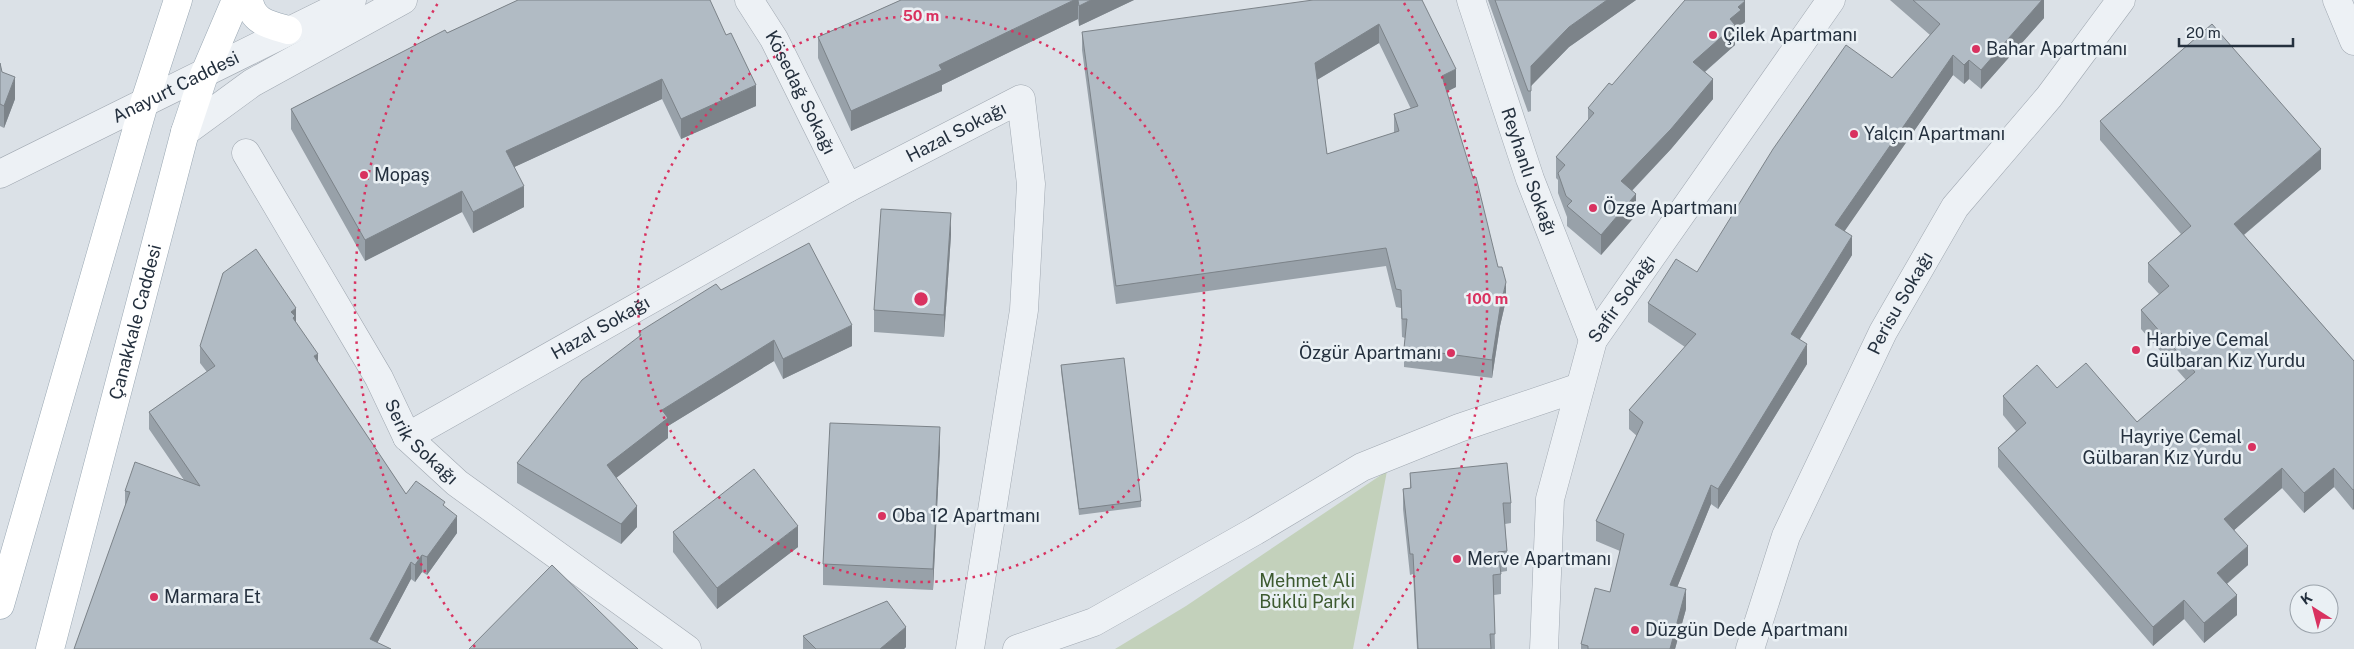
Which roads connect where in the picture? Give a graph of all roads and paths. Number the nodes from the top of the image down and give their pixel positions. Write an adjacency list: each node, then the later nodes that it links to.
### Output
1 (178, 0): 14 (main road)
2 (236, 0): 13 (main road, Çanakkale Caddesi)
3 (249, 0): 11 (main road)
4 (352, 0): 11 (street, Anayurt Caddesi)
5 (403, 0): 15 (street, Anayurt Caddesi)
6 (748, 0): 18 (street, Kösedağ Sokağı)
7 (1471, 0): 19 (street, Reyhanlı Sokağı)
8 (1831, 0): 19 (street, Safir Sokağı)
9 (2121, 0): 28 (street, Perisu Sokağı)
10 (2337, 0): 12 (street)
11 (288, 30): 13 (street, Anayurt Caddesi)
12 (2354, 41)
13 (204, 75): 14 (street, Anayurt Caddesi); 15 (main road, Çanakkale Caddesi)
14 (144, 104): 17 (street, Anayurt Caddesi); 22 (main road)
15 (185, 132): 23 (main road, Çanakkale Caddesi)
16 (246, 152): 21 (street, Serik Sokağı)
17 (0, 174)
18 (848, 188): 21 (street, Hazal Sokağı); 25 (street, Hazal Sokağı)
19 (1593, 340): 20 (street, Safir Sokağı)
20 (1580, 387): 26 (street); 27 (street, Safir Sokağı)
21 (407, 437): 24 (street, Serik Sokağı)
22 (0, 605)
23 (50, 649)
24 (687, 649)
25 (970, 649)
26 (1017, 649)
27 (1544, 649)
28 (1750, 649)

